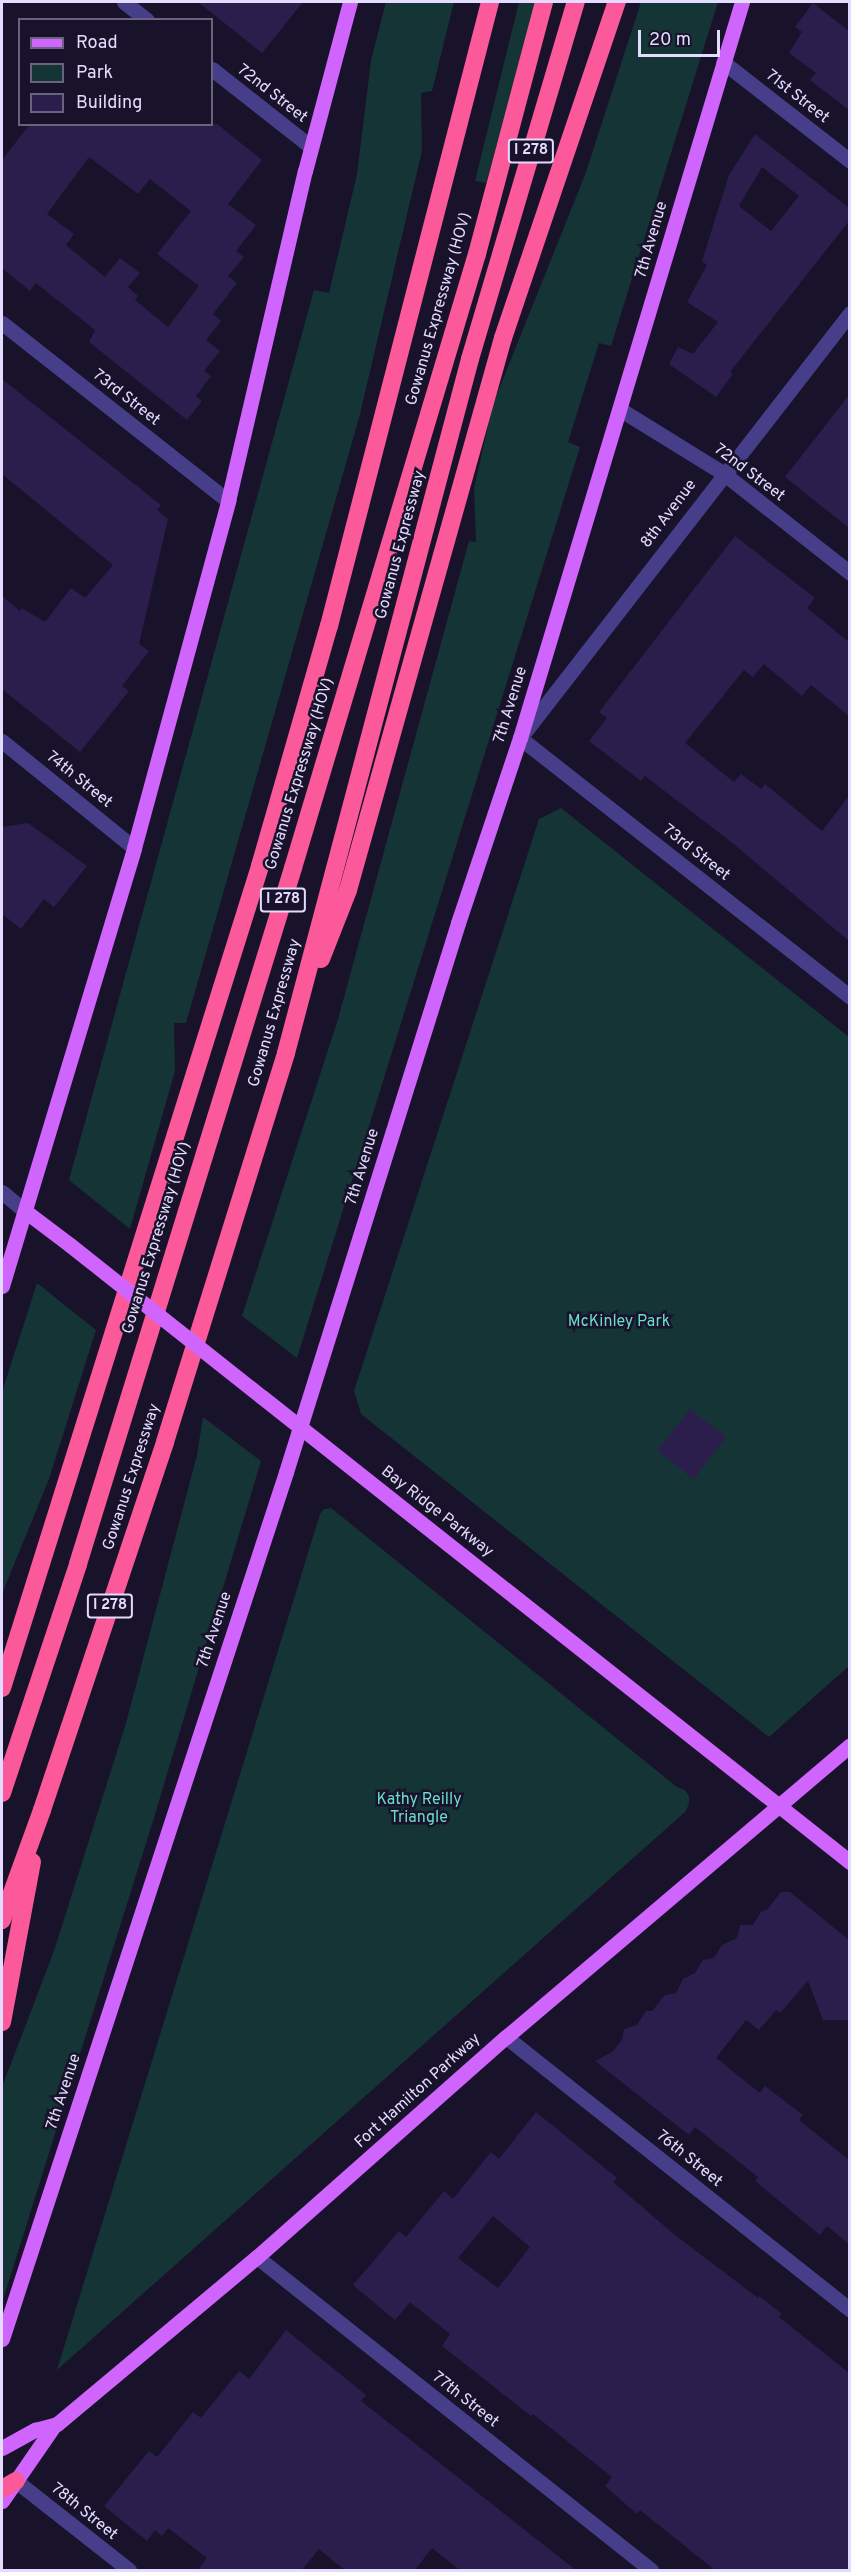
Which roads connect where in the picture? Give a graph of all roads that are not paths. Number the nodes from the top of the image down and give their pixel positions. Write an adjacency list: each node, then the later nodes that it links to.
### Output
1 (124, 2): 8 (street)
2 (351, 2): 11 (main road)
3 (490, 2): 28 (highway, I 278)
4 (544, 2): 30 (highway, Gowanus Expressway (HOV) / I 278)
5 (574, 2): 23 (highway, Gowanus Expressway / I 278)
6 (617, 2): 23 (highway)
7 (742, 2): 9 (main road, 7th Avenue)
8 (144, 18)
9 (723, 62): 12 (street, 71st Street); 15 (main road, 7th Avenue)
10 (213, 70): 11 (street, 72nd Street)
11 (311, 147): 17 (main road)
12 (849, 161)
13 (849, 313): 16 (street, 8th Avenue)
14 (2, 323): 17 (street, 73rd Street)
15 (621, 410): 16 (street, 72nd Street); 19 (main road, 7th Avenue)
16 (723, 473): 18 (street, 72nd Street); 19 (street, 8th Avenue)
17 (228, 501): 21 (main road)
18 (849, 573)
19 (520, 738): 22 (street, 73rd Street); 27 (main road, 7th Avenue)
20 (2, 741): 21 (street, 74th Street)
21 (134, 848): 25 (main road)
22 (849, 997)
23 (286, 1053): 32 (highway, Gowanus Expressway / I 278)
24 (2, 1192): 25 (street, Bay Ridge Parkway)
25 (25, 1210): 26 (main road); 27 (main road, Bay Ridge Parkway, bridge)
26 (2, 1286)
27 (300, 1427): 31 (main road, Bay Ridge Parkway); 39 (main road, 7th Avenue)
28 (2, 1688)
29 (849, 1745): 31 (main road, Fort Hamilton Parkway)
30 (2, 1793)
31 (779, 1807): 33 (main road, Bay Ridge Parkway); 36 (main road, Fort Hamilton Parkway)
32 (42, 1810): 34 (highway, Gowanus Expressway / I 278); 35 (highway)
33 (849, 1862)
34 (2, 1920)
35 (2, 2022)
36 (507, 2037): 37 (main road, Fort Hamilton Parkway); 38 (street, 76th Street)
37 (257, 2258): 40 (main road, Fort Hamilton Parkway); 45 (street, 77th Street)
38 (849, 2310)
39 (2, 2339)
40 (53, 2427): 41 (main road, Fort Hamilton Parkway); 42 (main road)
41 (2, 2448)
42 (9, 2485): 43 (main road); 44 (street, 78th Street)
43 (2, 2501)
44 (129, 2571)
45 (651, 2571)

